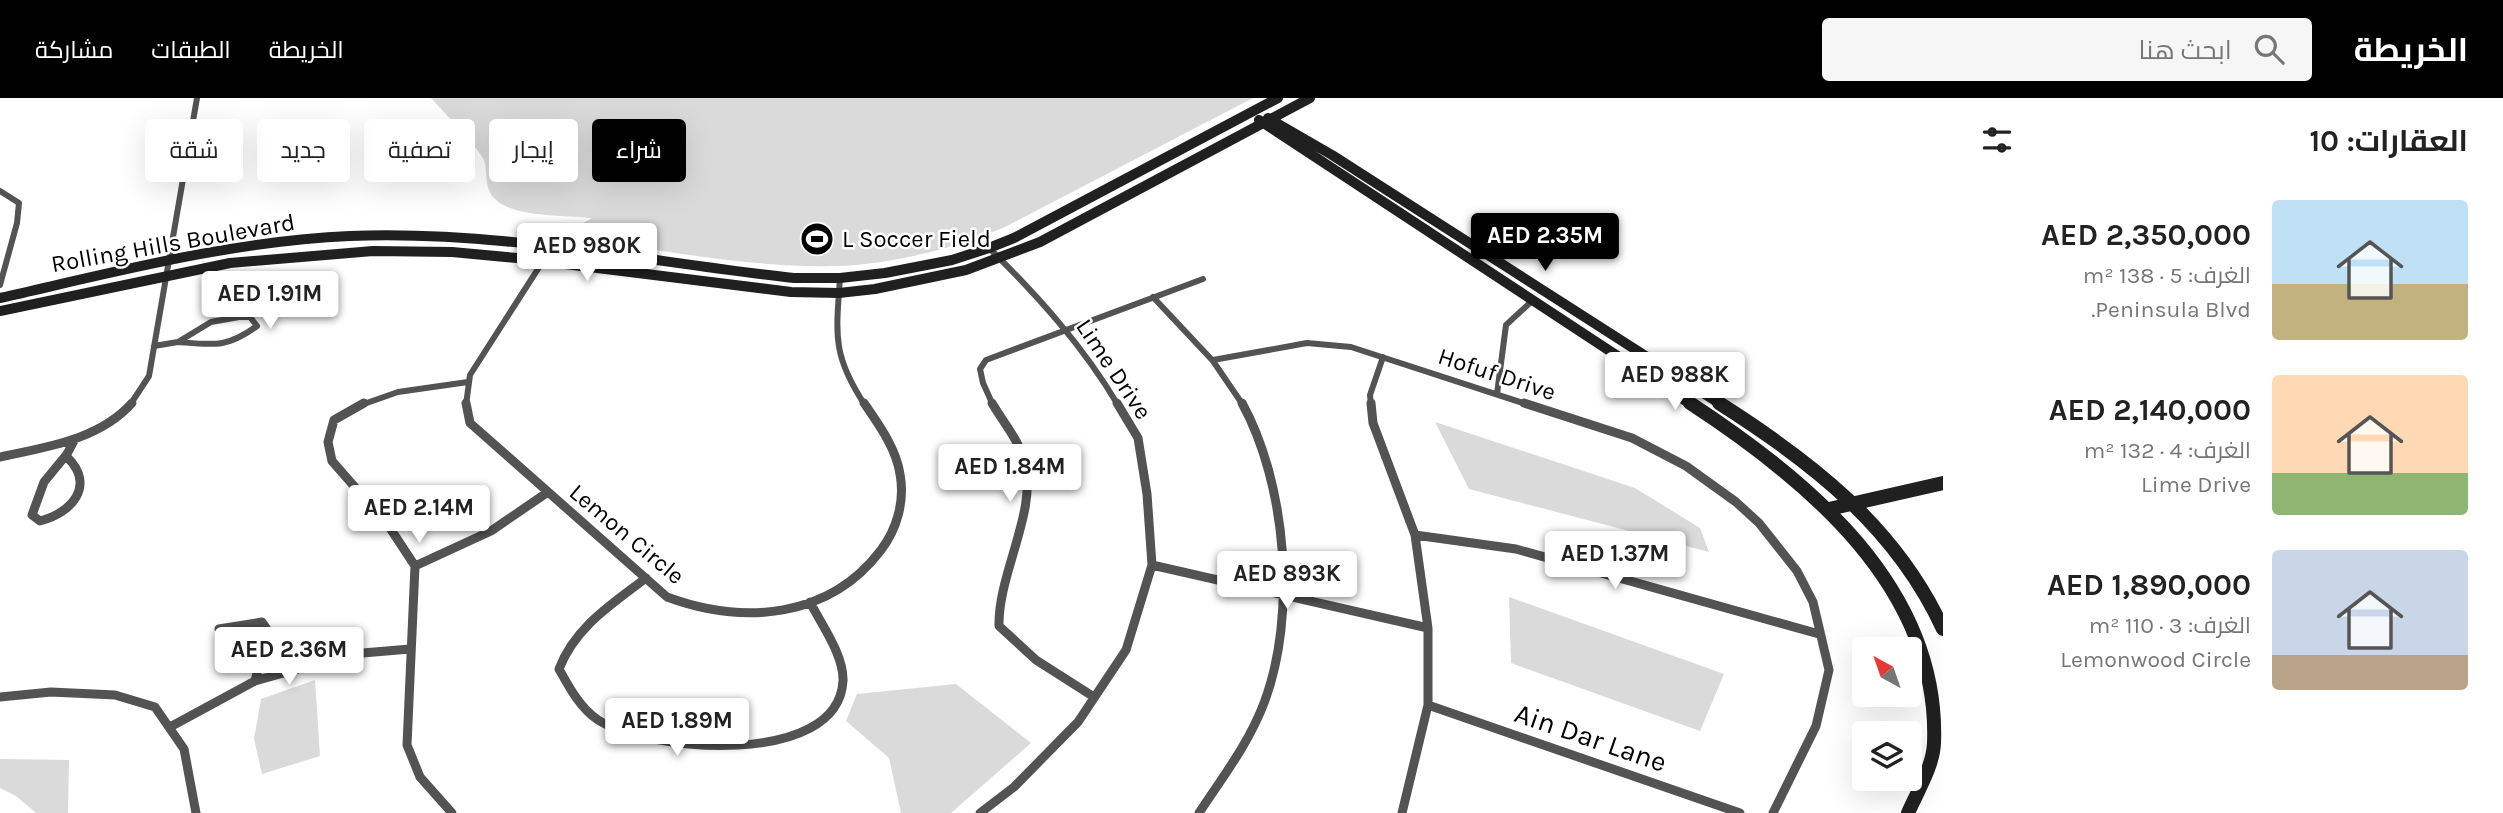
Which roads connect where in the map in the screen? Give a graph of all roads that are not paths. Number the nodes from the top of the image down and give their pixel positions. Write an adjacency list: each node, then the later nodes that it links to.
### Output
1 (197, 98): 15 (street)
2 (1310, 98): 4 (main road, Rolling Hills Boulevard)
3 (1275, 99): 5 (main road, Rolling Hills Boulevard); 6 (main road)
4 (1286, 111): 6 (main road, Rolling Hills Boulevard); 8 (main road)
5 (1242, 117): 6 (main road); 9 (main road, Rolling Hills Boulevard)
6 (1263, 120): 7 (main road, Rolling Hills Boulevard); 8 (main road)
7 (1244, 133): 8 (main road); 10 (main road, Rolling Hills Boulevard)
8 (1289, 134): 24 (main road); 38 (main road)
9 (1132, 175): 10 (main road); 13 (main road, Rolling Hills Boulevard)
10 (1146, 185): 14 (main road, Rolling Hills Boulevard)
11 (0, 191): 20 (street)
12 (552, 247): 15 (main road, Rolling Hills Boulevard); 16 (street, Lemon Circle); 18 (main road, Rolling Hills Boulevard)
13 (989, 248): 14 (street, Lime Drive); 18 (main road, Rolling Hills Boulevard)
14 (999, 258): 21 (main road, Rolling Hills Boulevard); 26 (street, Lime Drive)
15 (168, 262): 17 (street); 23 (main road, Rolling Hills Boulevard)
16 (543, 262): 17 (main road, Rolling Hills Boulevard); 21 (main road, Rolling Hills Boulevard); 31 (street, Lemon Circle)
17 (166, 275): 25 (main road, Rolling Hills Boulevard); 28 (street)
18 (840, 278): 21 (street, Lemon Circle)
19 (1203, 279): 22 (street)
20 (0, 285)
21 (839, 293): 45 (street, Lemon Circle)
22 (1153, 297): 26 (street); 30 (street)
23 (0, 298)
24 (1532, 302): 32 (street); 39 (main road)
25 (0, 311)
26 (1065, 329): 41 (street, Lime Drive); 53 (street)
27 (178, 342): 27 (street); 28 (street)
28 (154, 346): 33 (street)
29 (1382, 357): 30 (street, Hofuf Drive); 32 (street, Hofuf Drive); 40 (street)
30 (1213, 360): 44 (street)
31 (468, 382): 37 (street, Lemon Circle); 42 (street)
32 (1497, 394): 49 (street, Hofuf Drive)
33 (75, 439): 34 (street); 35 (street)
34 (0, 457)
35 (67, 457): 35 (street)
36 (1943, 483): 38 (main road)
37 (548, 492): 42 (street); 43 (street, Lemon Circle)
38 (1855, 503): 39 (main road); 48 (main road)
39 (1829, 509): 63 (main road)
40 (1415, 535): 46 (street); 49 (street)
41 (1152, 565): 44 (street); 53 (street, Lime Drive)
42 (415, 566): 50 (street)
43 (646, 578): 45 (street, Lemon Circle); 45 (street)
44 (1282, 595): 46 (street); 59 (street)
45 (814, 604)
46 (1428, 628): 54 (street)
47 (219, 629): 51 (street)
48 (1943, 629)
49 (1819, 634): 62 (street, Hofuf Drive)
50 (410, 649): 51 (street); 57 (street)
51 (254, 681): 55 (street)
52 (0, 697): 55 (street)
53 (1094, 697): 58 (street, Lime Drive)
54 (1428, 705): 60 (street); 61 (street, Ain Dar Lane)
55 (170, 727): 56 (street)
56 (196, 813)
57 (452, 813)
58 (980, 813)
59 (1199, 813)
60 (1402, 813)
61 (1740, 813)
62 (1773, 813)
63 (1908, 813)

